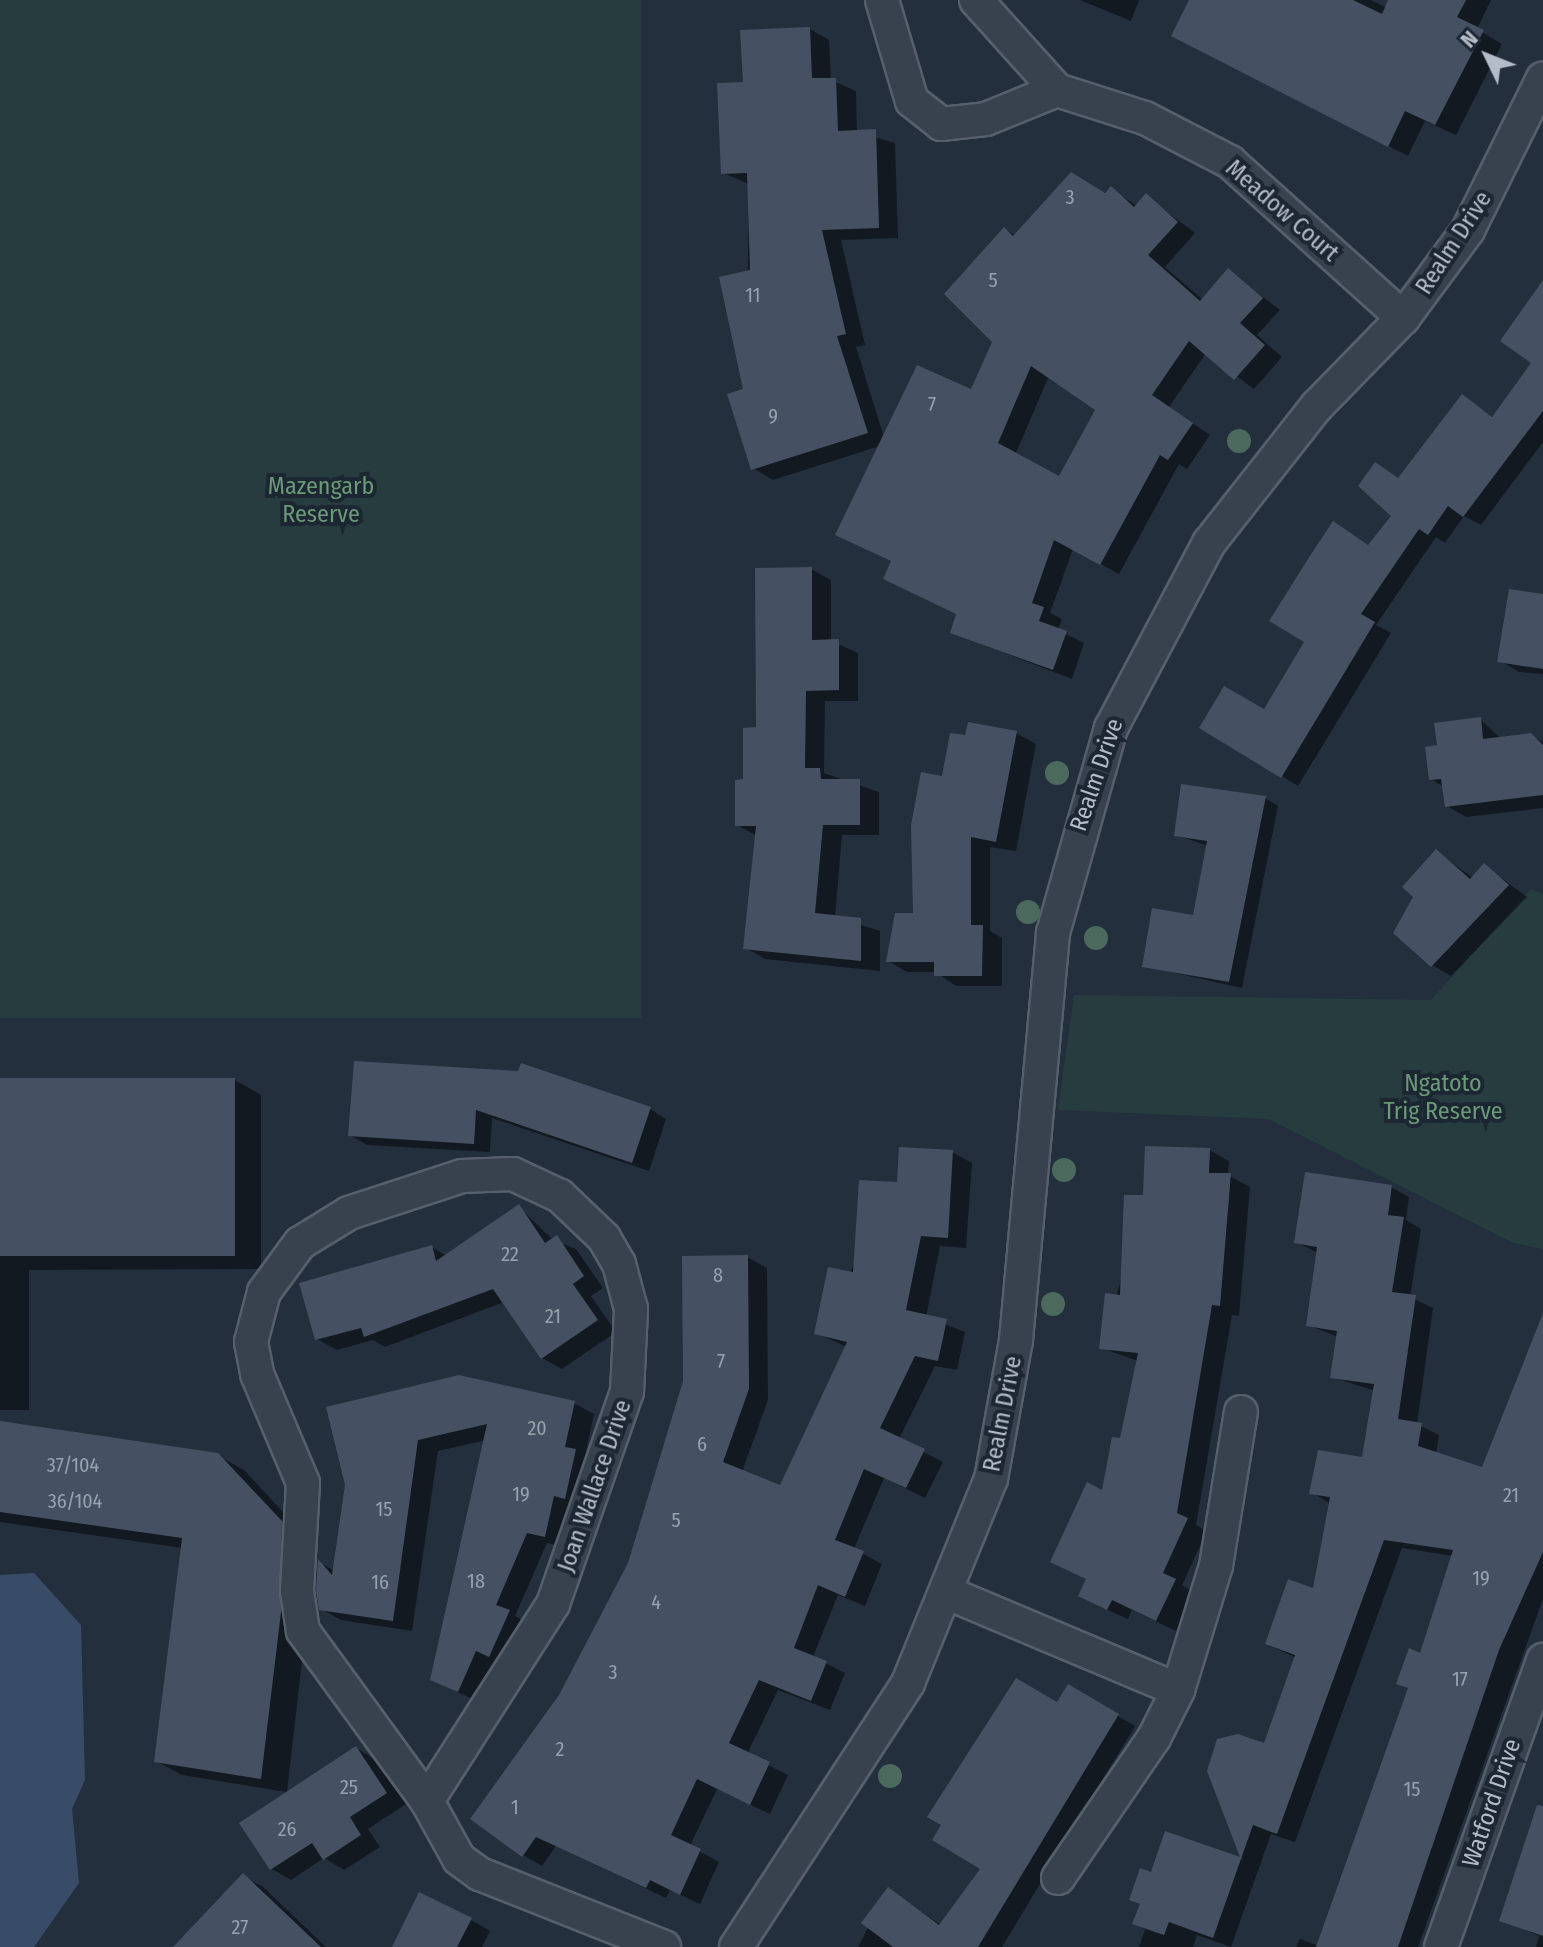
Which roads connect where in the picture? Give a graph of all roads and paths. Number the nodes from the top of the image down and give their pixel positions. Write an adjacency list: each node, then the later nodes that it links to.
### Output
1 (882, 0): 4 (street)
2 (976, 0): 4 (street)
3 (1543, 78): 5 (street, Realm Drive)
4 (1057, 90): 5 (street, Meadow Court)
5 (1403, 318): 7 (street, Realm Drive)
6 (1241, 1412): 9 (street)
7 (950, 1594): 9 (street); 13 (street, Realm Drive)
8 (1543, 1660): 14 (street, Watford Drive)
9 (1178, 1690): 11 (street)
10 (427, 1801): 10 (street, Joan Wallace Drive); 12 (street, Joan Wallace Drive)
11 (1058, 1878)
12 (664, 1947)
13 (736, 1947)
14 (1441, 1947)

